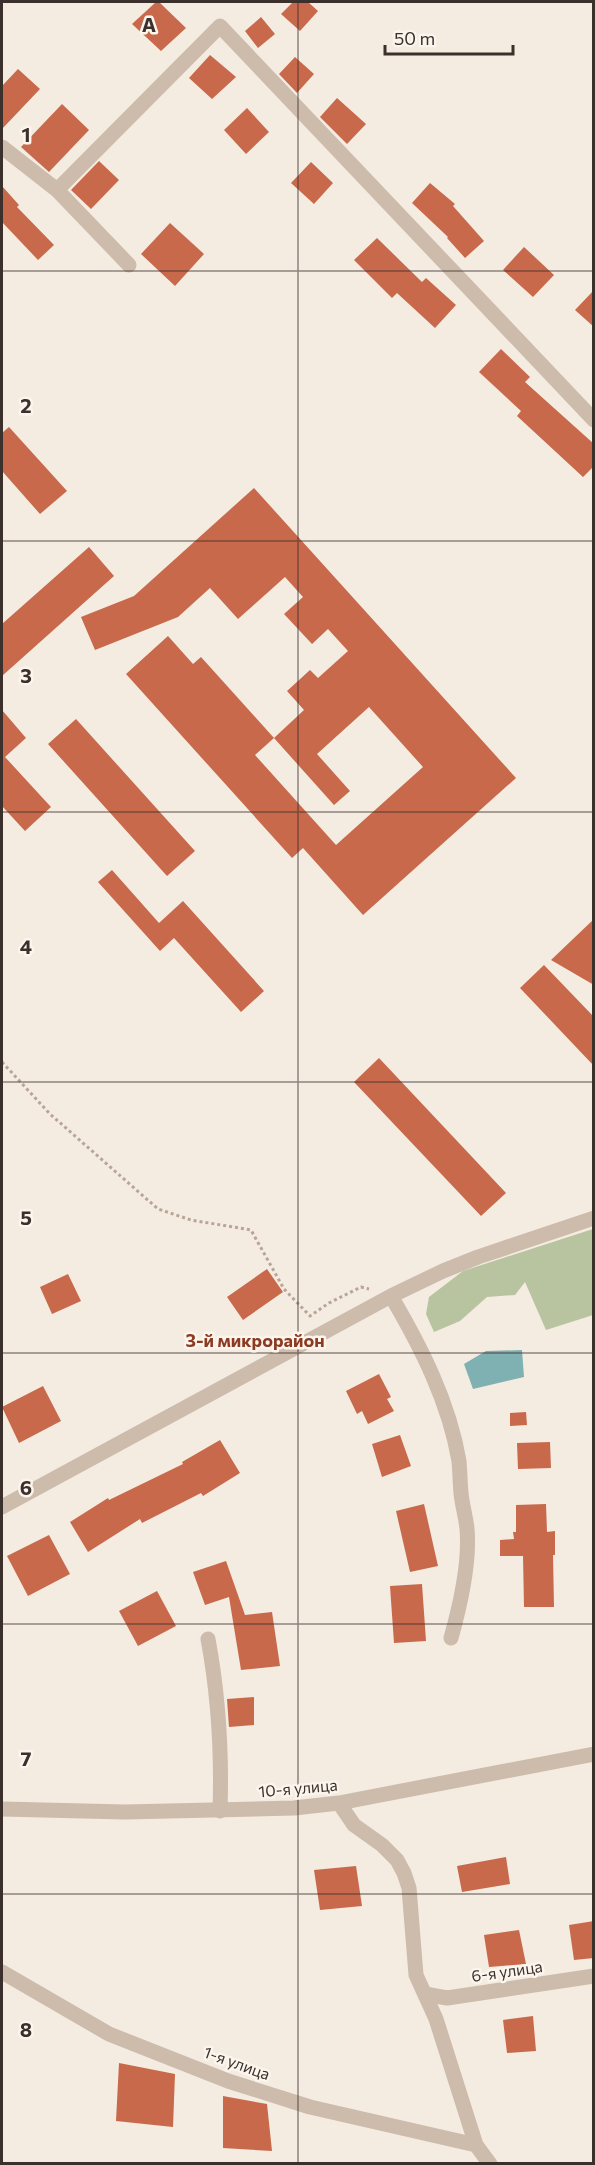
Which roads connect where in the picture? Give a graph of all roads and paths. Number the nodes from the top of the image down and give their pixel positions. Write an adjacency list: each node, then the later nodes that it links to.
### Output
1 (2, 147): 2 (street)
2 (57, 190): 3 (street); 4 (street)
3 (129, 265)
4 (594, 420)
5 (2, 1062): 7 (path)
6 (594, 1218): 7 (street)
7 (391, 1296): 8 (street); 9 (street)
8 (2, 1507)
9 (451, 1638)
10 (208, 1639): 14 (street)
11 (594, 1754): 12 (street, 10-я улица)
12 (339, 1803): 14 (street, 10-я улица); 17 (street)
13 (2, 1809): 14 (street, 10-я улица)
14 (220, 1811)
15 (2, 1972): 18 (street, 1-я улица)
16 (594, 1976): 17 (street, 6-я улица)
17 (425, 1994): 18 (street)
18 (476, 2145): 19 (street)
19 (490, 2163)

